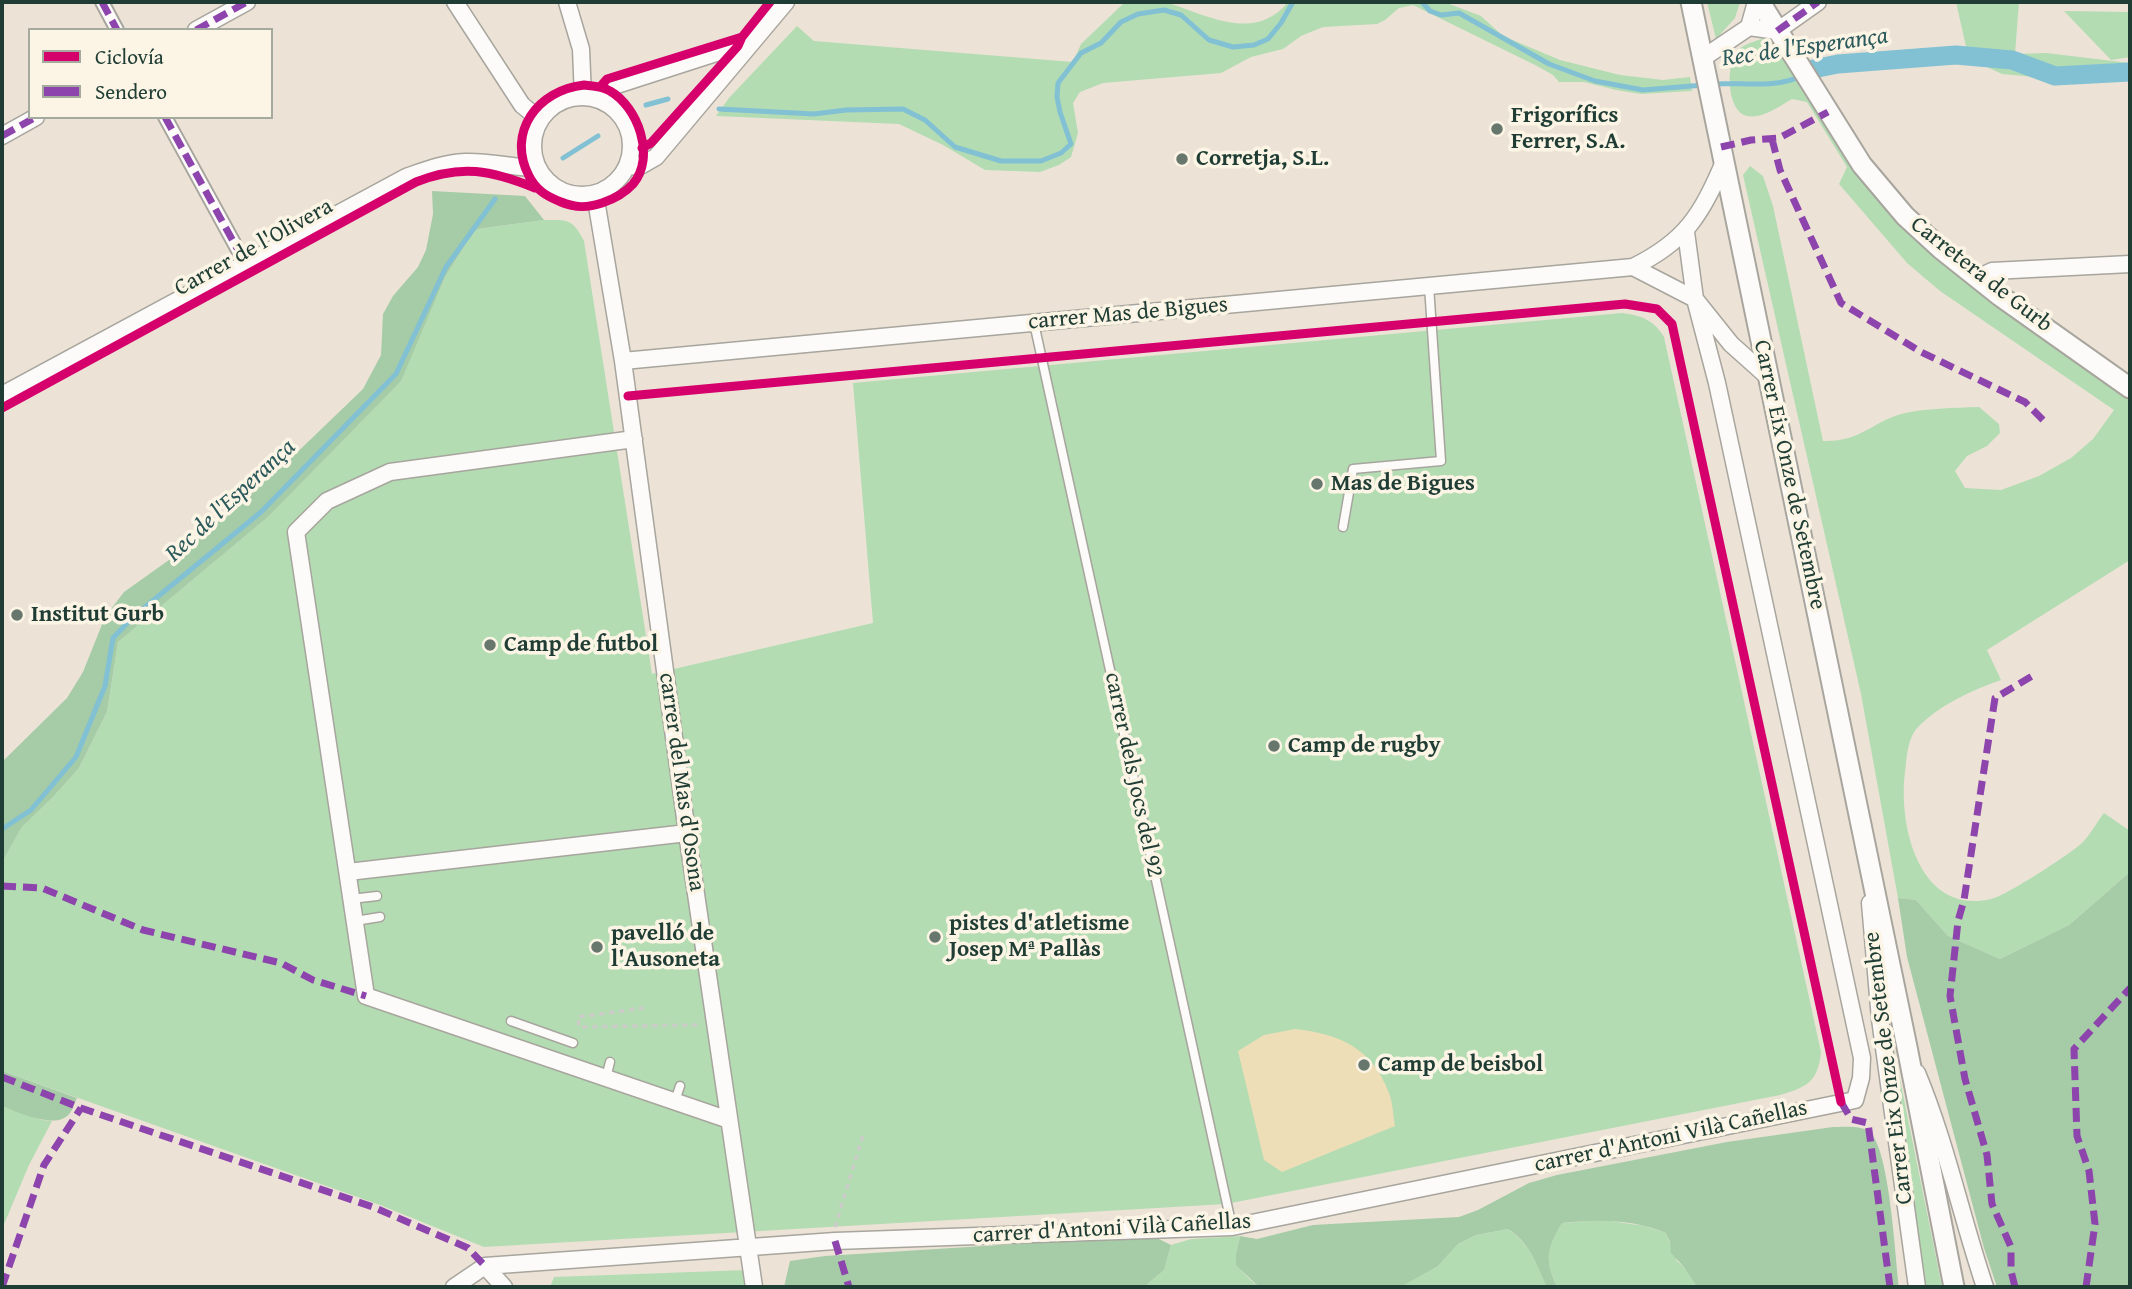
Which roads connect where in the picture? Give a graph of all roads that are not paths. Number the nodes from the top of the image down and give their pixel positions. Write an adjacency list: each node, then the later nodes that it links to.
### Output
1 (102, 2): 10 (street)
2 (247, 2): 11 (street)
3 (455, 2): 19 (street)
4 (567, 2): 15 (street)
5 (786, 2): 13 (street)
6 (1691, 2): 14 (street, Carrer Eix Onze de Setembre)
7 (1758, 2): 9 (street); 12 (street, Carretera de Gurb)
8 (1815, 3): 12 (street)
9 (1749, 27): 12 (street); 14 (street)
10 (116, 28)
11 (200, 28)
12 (1777, 31): 29 (street, Carretera de Gurb)
13 (758, 33): 16 (street); 22 (street)
14 (1705, 64): 21 (street, Carrer Eix Onze de Setembre)
15 (583, 97): 16 (street); 19 (street)
16 (602, 101): 22 (street)
17 (32, 119): 20 (street)
18 (166, 119): 26 (street)
19 (540, 120): 23 (street)
20 (2, 136)
21 (1724, 162): 25 (street, carrer Mas de Bigues); 36 (street, Carrer Eix Onze de Setembre)
22 (627, 166): 24 (street)
23 (537, 168): 24 (street); 26 (street, Carrer de l'Olivera)
24 (595, 194): 34 (street, carrer del Mas d'Osona)
25 (1686, 232): 28 (street, carrer Mas de Bigues); 31 (street, Carrer Eix Onze de Setembre)
26 (245, 263): 38 (street, Carrer de l'Olivera)
27 (2130, 264): 29 (street)
28 (1633, 267): 30 (street, carrer Mas de Bigues); 31 (street)
29 (1977, 278): 37 (street, Carretera de Gurb)
30 (1429, 286): 32 (street, carrer Mas de Bigues); 40 (lane)
31 (1695, 299): 33 (street); 35 (street, Carrer Eix Onze de Setembre)
32 (1034, 323): 34 (street, carrer Mas de Bigues); 55 (lane, carrer dels Jocs del 92)
33 (1731, 344): 35 (street, Carrer Eix Onze de Setembre); 36 (street)
34 (623, 361): 39 (street, carrer del Mas d'Osona)
35 (1711, 367): 53 (street, Carrer Eix Onze de Setembre)
36 (1769, 378): 42 (street, Carrer Eix Onze de Setembre)
37 (2130, 388)
38 (2, 395)
39 (634, 439): 41 (street, carrer del Mas d'Osona); 43 (street)
40 (1343, 527)
41 (687, 833): 43 (street); 54 (street, carrer del Mas d'Osona)
42 (1865, 848): 50 (street, Carrer Eix Onze de Setembre); 61 (street, Carrer Eix Onze de Setembre)
43 (348, 872): 45 (street)
44 (377, 896): 45 (lane)
45 (351, 899): 47 (street)
46 (380, 917): 47 (lane)
47 (355, 921): 52 (street)
48 (511, 1021): 49 (lane)
49 (573, 1043)
50 (1907, 1047): 62 (street, Carrer Eix Onze de Setembre); 63 (street, Carrer Eix Onze de Setembre)
51 (610, 1062): 52 (lane)
52 (606, 1078): 54 (street)
53 (1855, 1100): 55 (street, carrer d'Antoni Vilà Cañellas)
54 (729, 1120): 56 (street, carrer del Mas d'Osona)
55 (1232, 1227): 56 (street, carrer d'Antoni Vilà Cañellas)
56 (748, 1246): 57 (street, carrer d'Antoni Vilà Cañellas); 60 (street, carrer del Mas d'Osona)
57 (485, 1266): 58 (street); 59 (street)
58 (454, 1287)
59 (504, 1287)
60 (754, 1287)
61 (1917, 1287)
62 (1954, 1287)
63 (1985, 1287)

